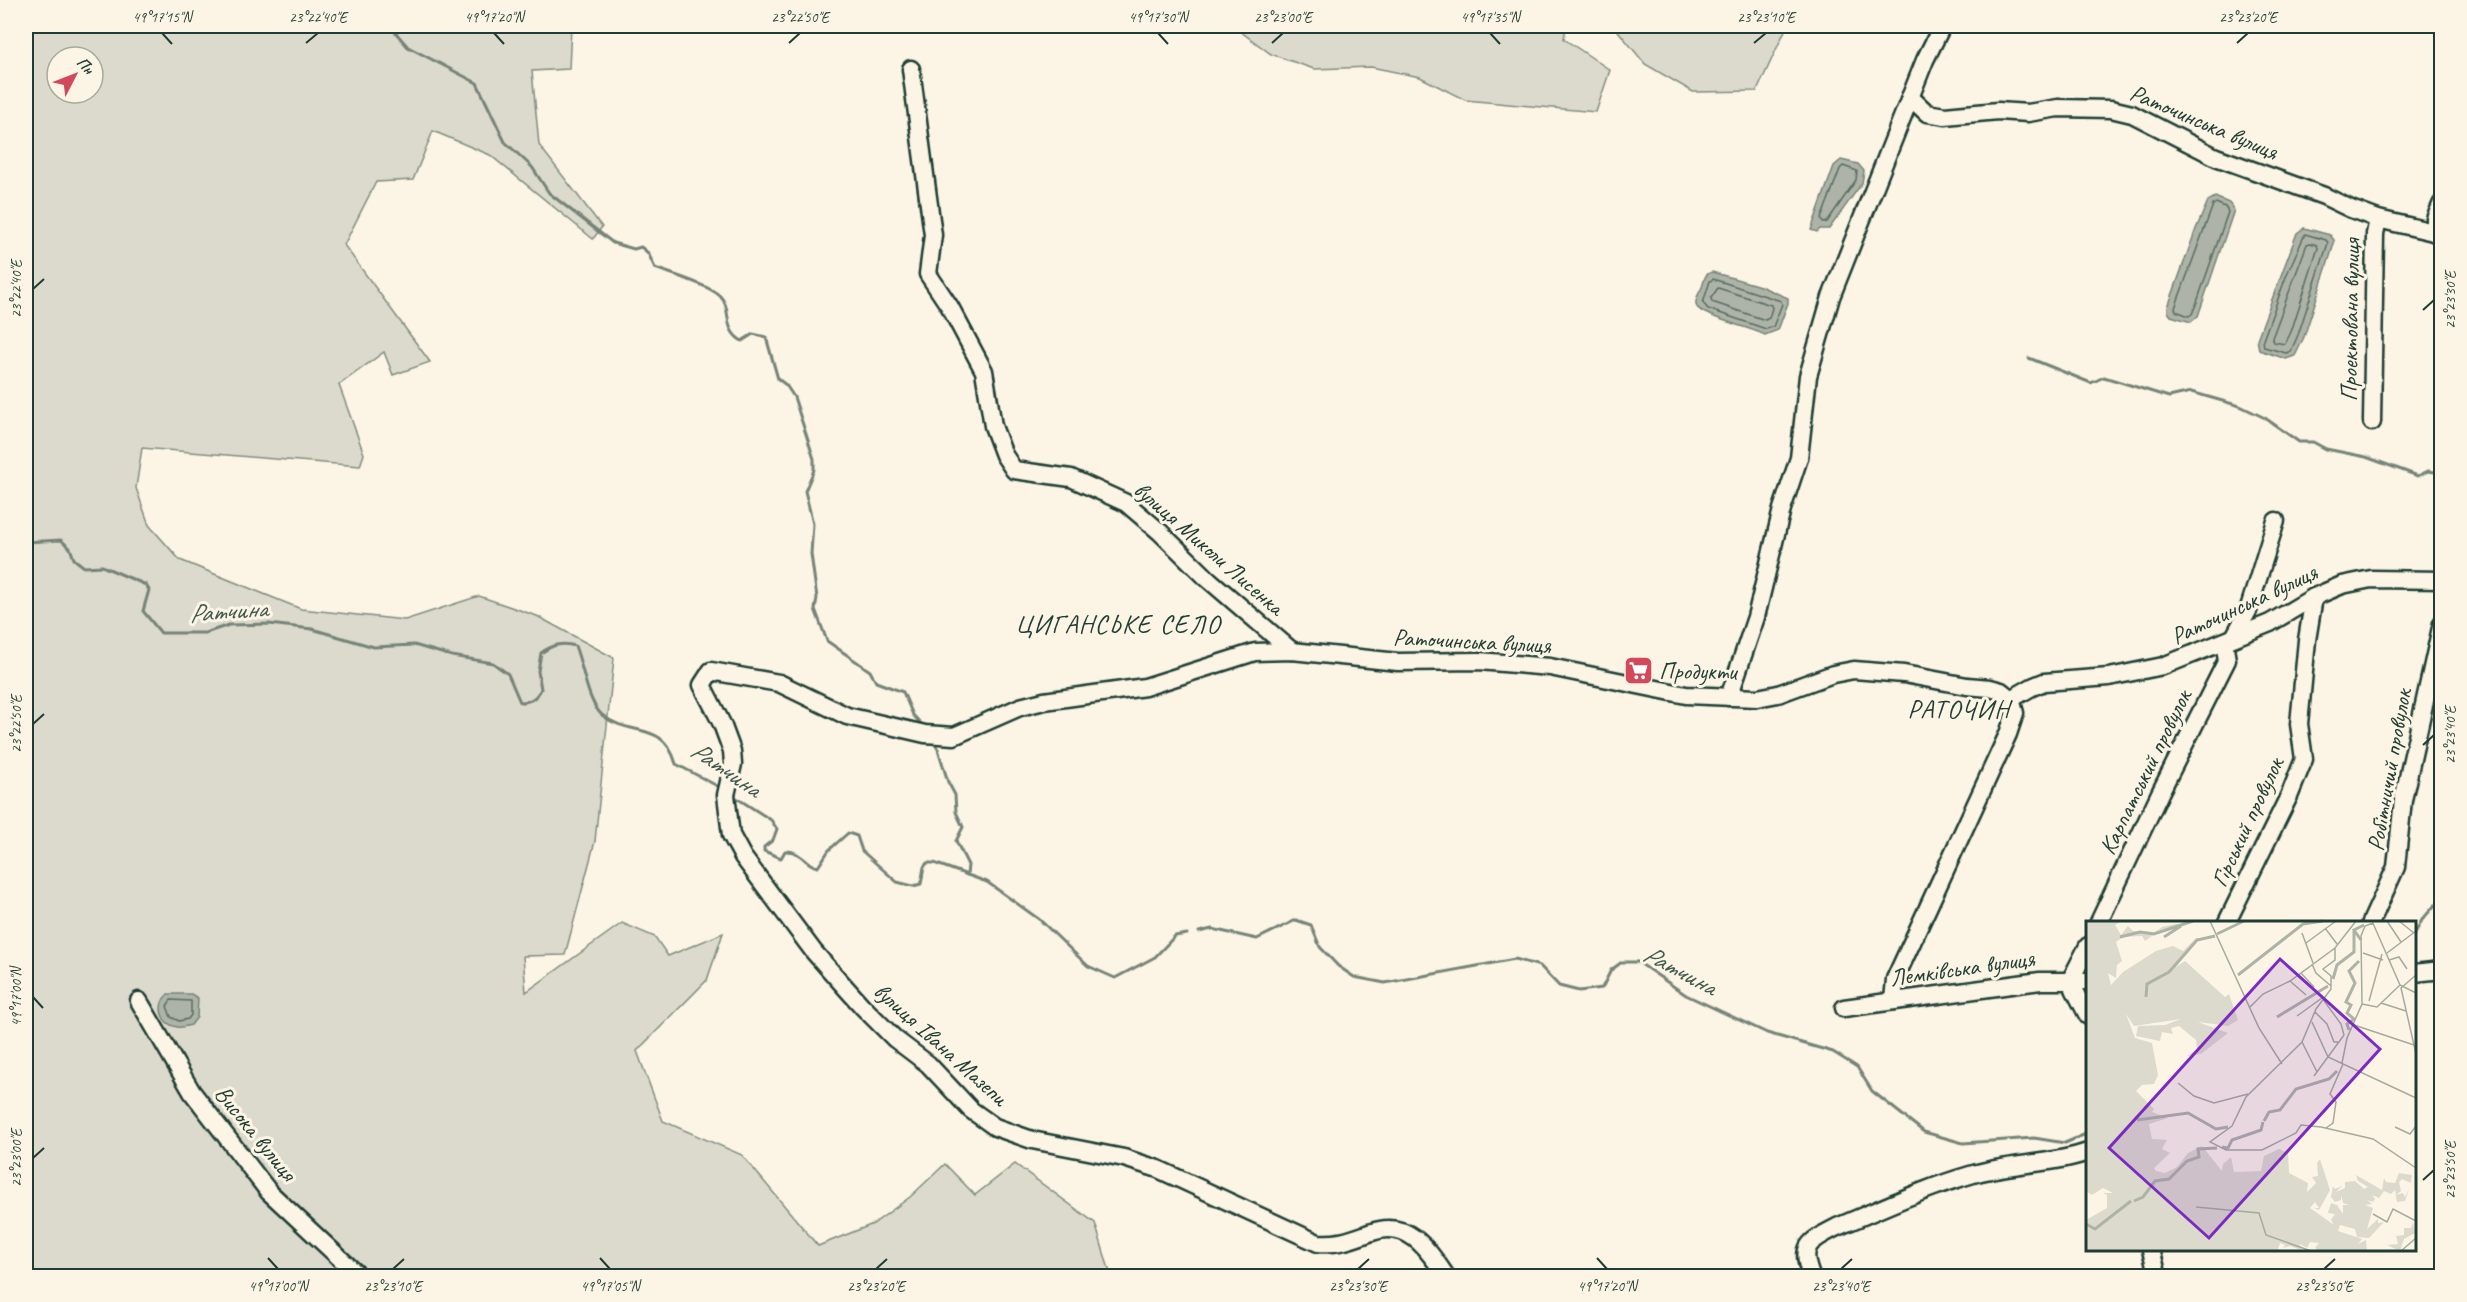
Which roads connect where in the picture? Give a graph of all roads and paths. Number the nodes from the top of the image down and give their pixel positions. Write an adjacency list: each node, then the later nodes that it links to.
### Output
1 (1942, 26): 3 (street)
2 (911, 69): 13 (street, вулиця Миколи Лисенка)
3 (1910, 97): 5 (street, Раточинська вулиця); 14 (street)
4 (2442, 203): 6 (street)
5 (2378, 219): 6 (street, Раточинська вулиця); 7 (street, Проектована вулиця)
6 (2438, 234)
7 (2372, 422)
8 (2276, 521): 12 (street)
9 (2442, 580): 10 (street, Раточинська вулиця)
10 (2314, 597): 12 (street, Раточинська вулиця); 18 (street, Гірський провулок)
11 (2442, 623): 19 (street, Робітничий провулок)
12 (2229, 639): 15 (street, Раточинська вулиця); 17 (street, Карпатський провулок)
13 (1292, 651): 14 (street, Раточинська вулиця); 16 (street, Раточинська вулиця)
14 (1729, 697): 15 (street, Раточинська вулиця)
15 (2011, 699): 26 (street)
16 (733, 764): 32 (street, вулиця Івана Мазепи)
17 (2099, 921)
18 (2227, 921)
19 (2371, 921)
20 (2086, 950): 23 (street)
21 (2442, 970): 22 (street)
22 (2416, 973)
23 (2070, 981): 24 (street, Лемківська вулиця); 26 (street, Лемківська вулиця); 28 (street)
24 (2086, 981)
25 (139, 1001): 31 (street, Висока вулиця)
26 (1893, 1001): 27 (street, Лемківська вулиця)
27 (1844, 1008)
28 (2086, 1012)
29 (2086, 1153): 33 (street)
30 (2151, 1251): 34 (street)
31 (359, 1276)
32 (1446, 1276)
33 (1811, 1276)
34 (2158, 1276)

